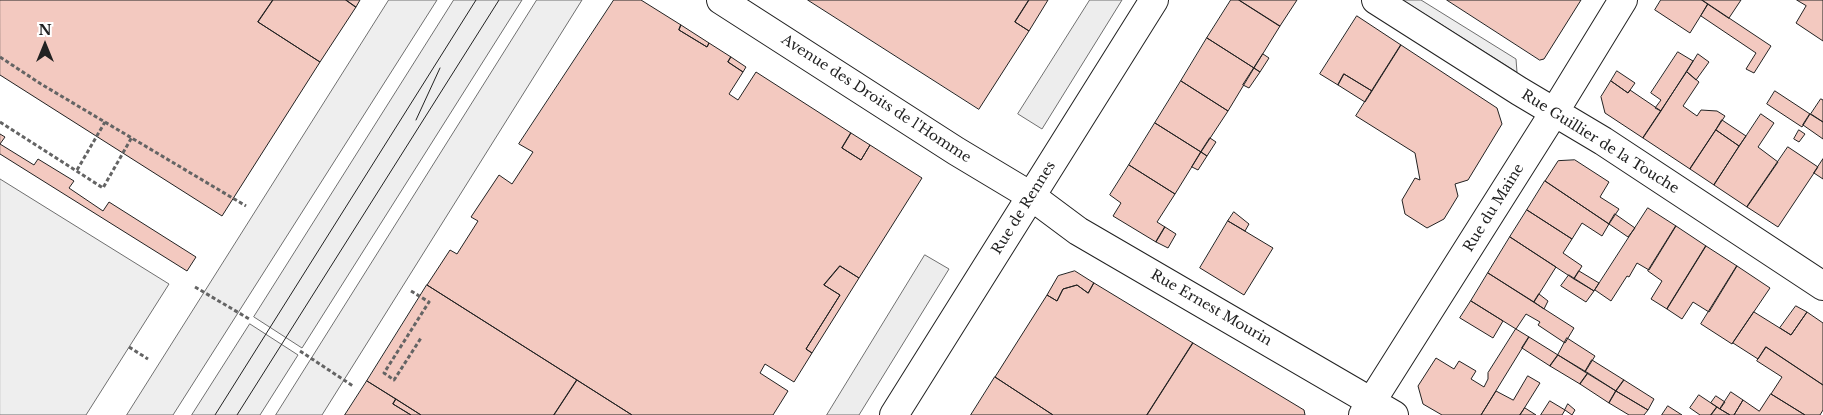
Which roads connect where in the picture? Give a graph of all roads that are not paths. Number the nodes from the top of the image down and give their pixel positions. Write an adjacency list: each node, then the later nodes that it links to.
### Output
1 (721, 0): 6 (street, Avenue des Droits de l'Homme)
2 (1154, 0): 6 (street, Rue de Rennes)
3 (1376, 0): 5 (street, Rue Guillier de la Touche)
4 (1623, 0): 5 (street, Rue du Maine)
5 (1555, 111): 7 (street, Rue Guillier de la Touche); 8 (street, Rue du Maine)
6 (1031, 196): 8 (street, Rue Ernest Mourin); 9 (street, Rue de Rennes)
7 (1823, 286)
8 (1376, 411)
9 (894, 415)

